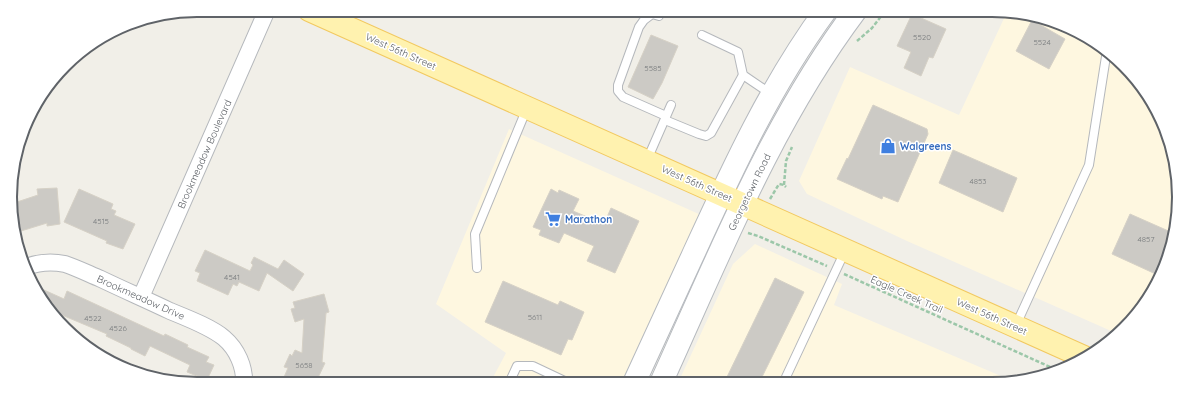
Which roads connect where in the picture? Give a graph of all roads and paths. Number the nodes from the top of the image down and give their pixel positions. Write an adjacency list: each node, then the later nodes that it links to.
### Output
1 (264, 17): 25 (street, Brookmeadow Boulevard)
2 (343, 17): 13 (main road, West 56th Street)
3 (648, 17): 14 (lane)
4 (821, 17): 11 (main road)
5 (851, 17): 19 (main road, Georgetown Road)
6 (881, 17): 8 (path)
7 (702, 35): 10 (lane)
8 (856, 42)
9 (1106, 57): 26 (lane)
10 (743, 75): 11 (lane); 14 (lane)
11 (772, 94): 18 (main road)
12 (671, 105): 14 (lane)
13 (527, 108): 16 (main road, West 56th Street); 23 (lane)
14 (666, 118): 16 (lane)
15 (793, 145): 17 (path)
16 (647, 161): 18 (main road, West 56th Street)
17 (779, 184)
18 (720, 194): 19 (main road, West 56th Street); 32 (main road)
19 (743, 204): 21 (main road, West 56th Street); 33 (main road, Georgetown Road)
20 (748, 233): 24 (path, Eagle Creek Trail)
21 (845, 250): 24 (lane); 26 (main road, West 56th Street)
22 (31, 265): 25 (street, Brookmeadow Drive)
23 (477, 268)
24 (836, 270): 28 (path, Eagle Creek Trail); 34 (lane)
25 (141, 297): 29 (street, Brookmeadow Drive)
26 (1015, 326): 27 (main road, West 56th Street)
27 (1079, 355)
28 (1050, 367)
29 (244, 377)
30 (512, 377): 31 (lane)
31 (556, 377)
32 (637, 377)
33 (664, 377)
34 (786, 377)

